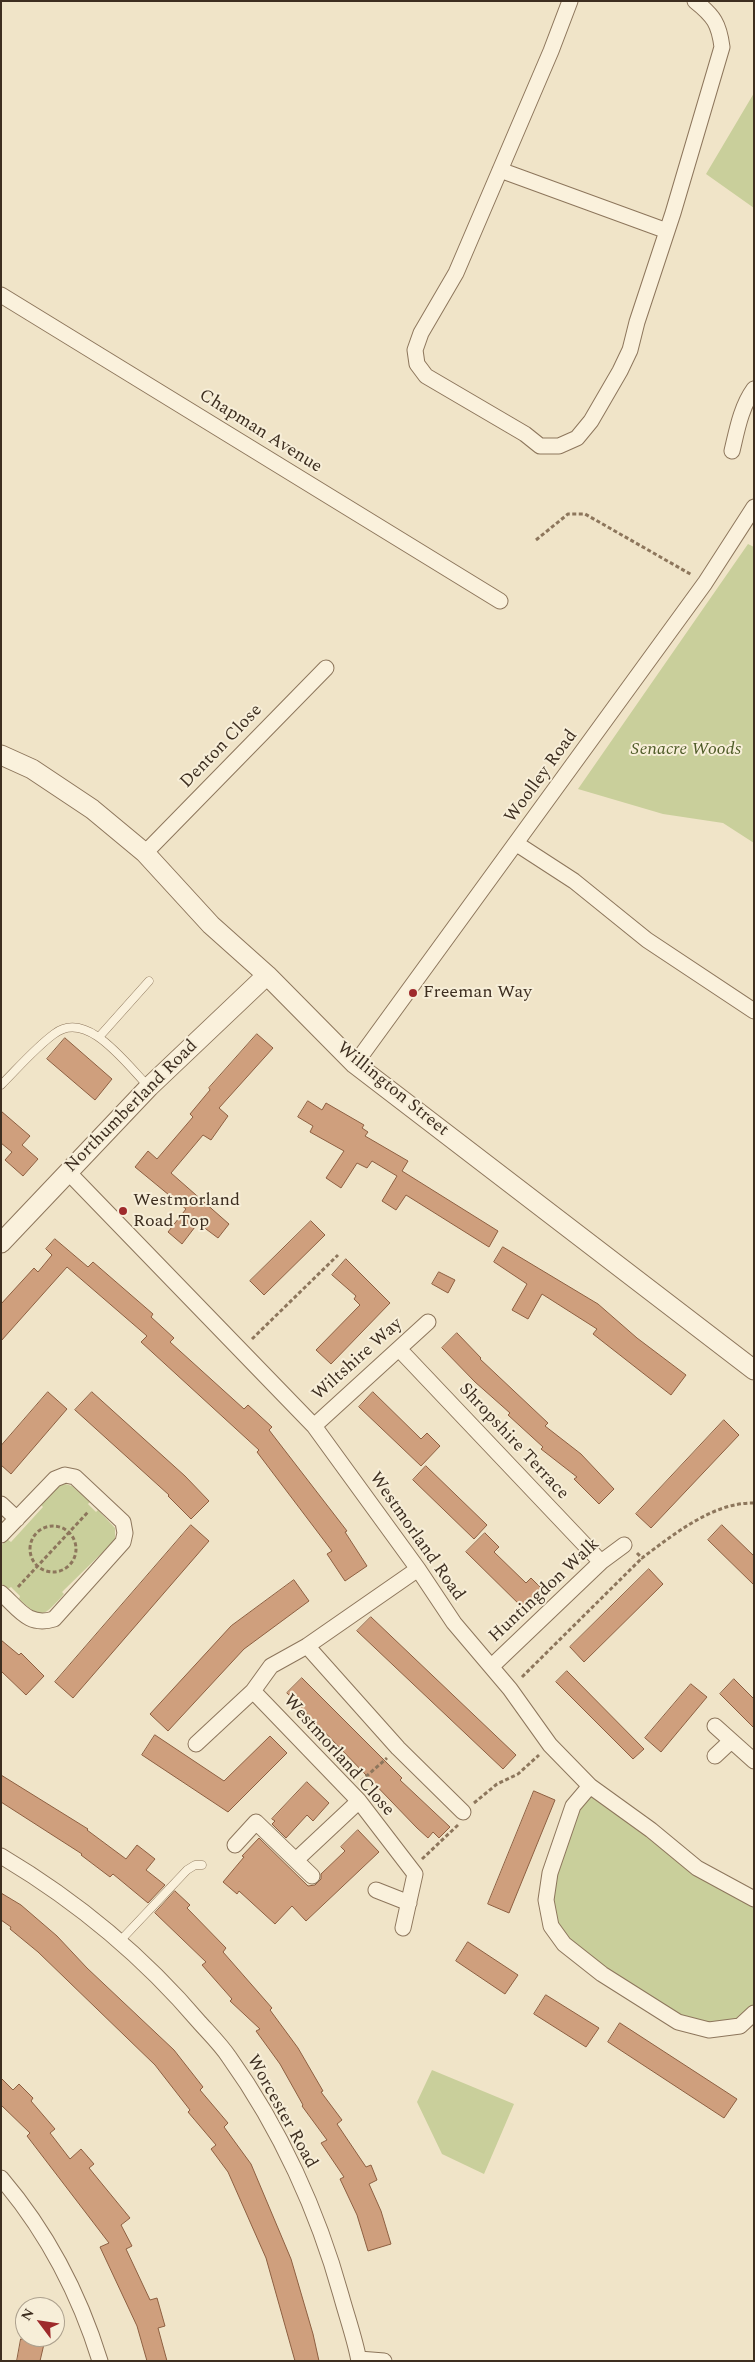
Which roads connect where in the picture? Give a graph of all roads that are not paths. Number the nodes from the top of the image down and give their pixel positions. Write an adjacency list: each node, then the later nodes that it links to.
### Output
1 (570, 1): 3 (street)
2 (695, 1): 4 (street)
3 (500, 170): 4 (street); 4 (street)
4 (667, 231)
5 (1, 294): 10 (street, Chapman Avenue)
6 (754, 388): 7 (street)
7 (732, 451)
8 (754, 507): 9 (street, Woolley Road)
9 (748, 526): 13 (street, Woolley Road)
10 (500, 601)
11 (326, 668): 14 (street, Denton Close)
12 (1, 755): 14 (street, Willington Street)
13 (517, 844): 17 (street); 19 (street, Woolley Road)
14 (145, 853): 15 (street, Willington Street)
15 (267, 975): 19 (street, Willington Street); 21 (street, Northumberland Road)
16 (149, 981): 18 (lane)
17 (754, 1011)
18 (99, 1037): 20 (lane); 21 (lane)
19 (355, 1064): 26 (street, Willington Street)
20 (1, 1085)
21 (148, 1087): 22 (street, Northumberland Road)
22 (68, 1172): 23 (street, Northumberland Road); 27 (street, Westmorland Road)
23 (1, 1243)
24 (428, 1322): 25 (street, Wiltshire Way)
25 (399, 1349): 27 (street, Wiltshire Way); 32 (street, Shropshire Terrace)
26 (754, 1370)
27 (314, 1426): 33 (street, Westmorland Road)
28 (1, 1504): 29 (street)
29 (17, 1519): 30 (street); 34 (street)
30 (1, 1535)
31 (624, 1545): 32 (street, Huntingdon Walk)
32 (601, 1562): 36 (street, Huntingdon Walk)
33 (418, 1569): 35 (street); 36 (street, Westmorland Road)
34 (4, 1595)
35 (307, 1646): 37 (street); 45 (street)
36 (492, 1666): 43 (street, Westmorland Road)
37 (253, 1691): 40 (street); 44 (street, Westmorland Close)
38 (715, 1726): 39 (street)
39 (732, 1741): 41 (street); 42 (street)
40 (196, 1744)
41 (715, 1756)
42 (754, 1761)
43 (590, 1786): 52 (street, Westmorland Road); 56 (street)
44 (355, 1796): 48 (street); 53 (street, Westmorland Close)
45 (463, 1812)
46 (235, 1846): 48 (street)
47 (1, 1856): 55 (street, Worcester Road)
48 (296, 1860): 50 (street)
49 (202, 1865): 55 (lane)
50 (312, 1876)
51 (376, 1890): 53 (street)
52 (754, 1899)
53 (409, 1903): 54 (street, Westmorland Close)
54 (403, 1928)
55 (119, 1942): 58 (street, Worcester Road)
56 (754, 2013)
57 (1, 2178): 59 (street)
58 (359, 2360): 60 (street)
59 (100, 2361)
60 (384, 2361)

